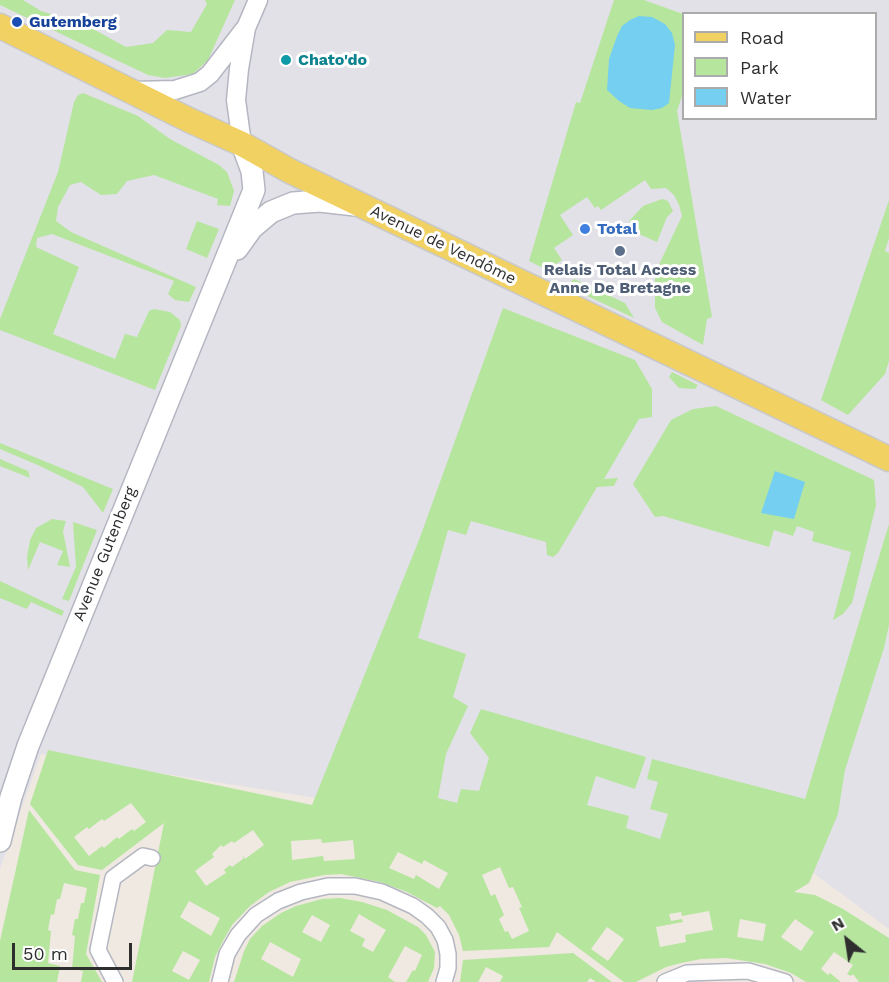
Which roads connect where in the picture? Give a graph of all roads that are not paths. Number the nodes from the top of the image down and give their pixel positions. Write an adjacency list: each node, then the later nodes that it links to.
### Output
1 (258, 0): 3 (street)
2 (0, 26): 4 (main road, Avenue de Vendôme)
3 (246, 28): 4 (street); 5 (street)
4 (133, 91): 5 (main road, Avenue de Vendôme)
5 (242, 144): 6 (main road, Avenue de Vendôme); 7 (main road, Avenue Gutenberg)
6 (376, 212): 7 (main road, Avenue Gutenberg); 8 (main road, Avenue de Vendôme)
7 (220, 271): 9 (main road, Avenue Gutenberg)
8 (889, 459)
9 (0, 841)
10 (152, 858): 11 (street)
11 (115, 982)
12 (220, 982): 13 (street)
13 (444, 982)
14 (665, 982): 15 (street)
15 (785, 982)

